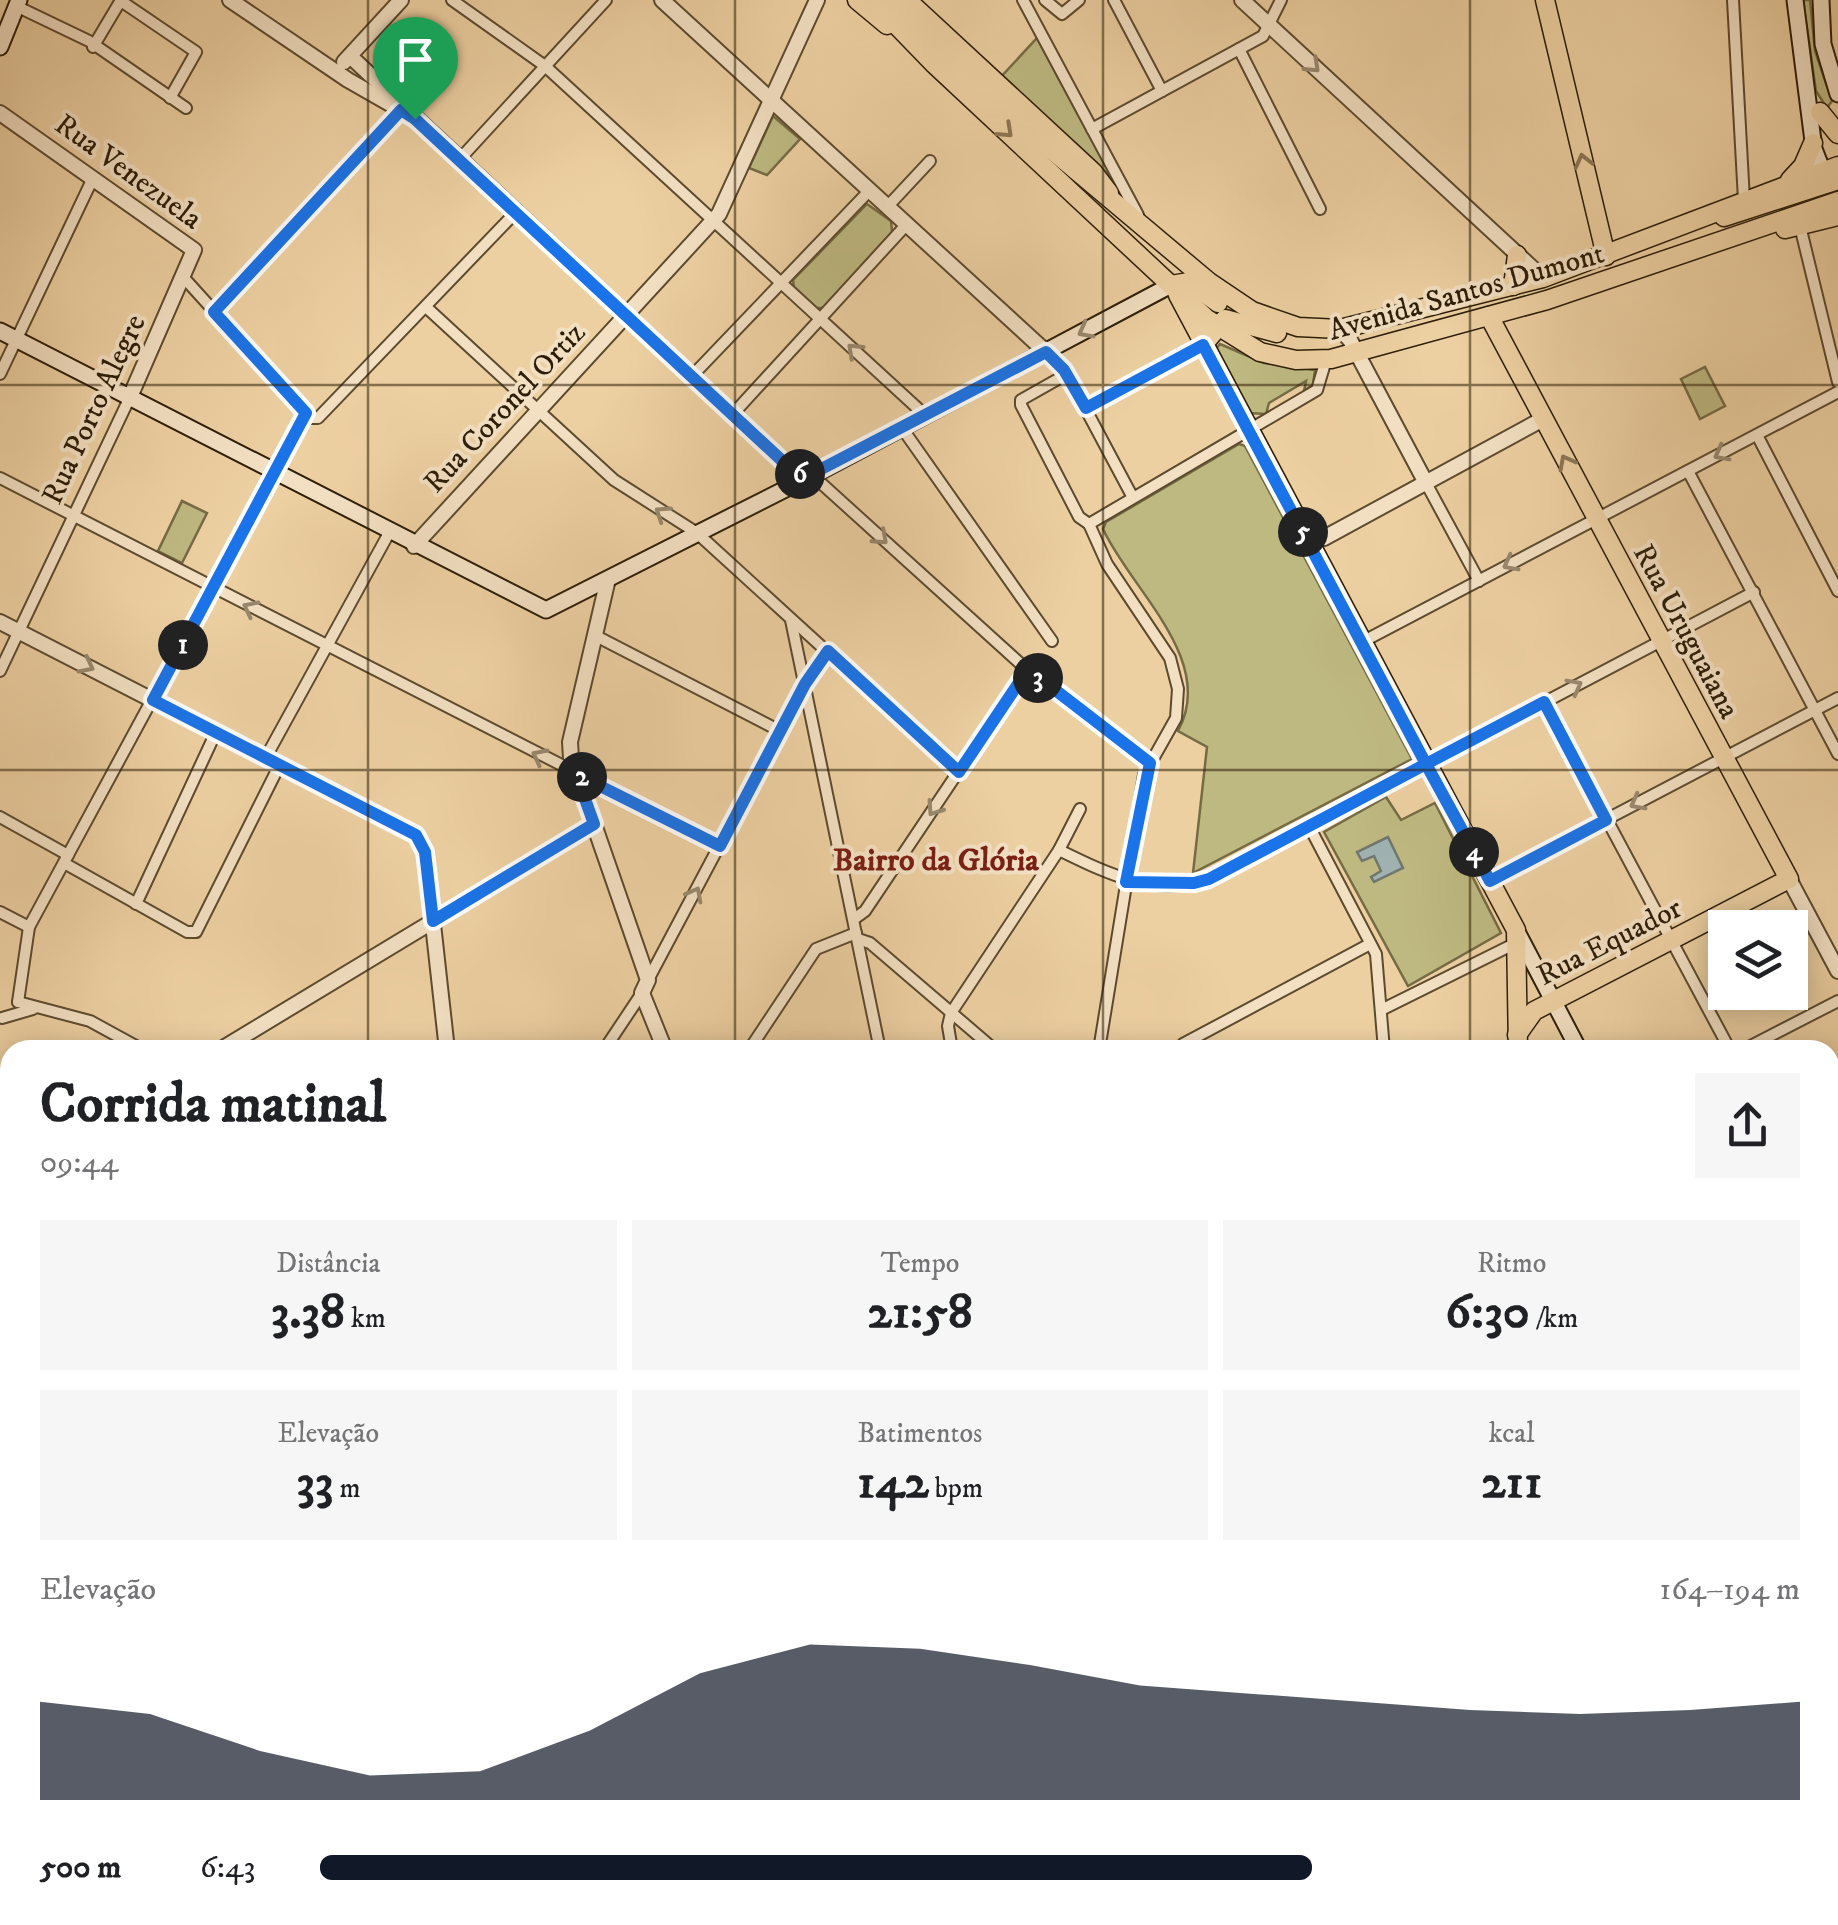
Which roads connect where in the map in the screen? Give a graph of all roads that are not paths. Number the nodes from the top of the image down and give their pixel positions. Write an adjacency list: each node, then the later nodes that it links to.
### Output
1 (121, 0): 24 (street); 33 (street)
2 (230, 0): 30 (street)
3 (401, 0): 27 (street)
4 (452, 0): 29 (street)
5 (606, 0): 29 (street)
6 (662, 0): 34 (street)
7 (817, 0): 34 (street, Rua Coronel Ortiz)
8 (857, 0): 28 (main road)
9 (872, 0): 28 (main road)
10 (889, 0): 50 (main road)
11 (907, 0): 50 (main road)
12 (1024, 0): 39 (street)
13 (1045, 0): 14 (street)
14 (1079, 0)
15 (1114, 0): 31 (street)
16 (1242, 0): 23 (street)
17 (1281, 0): 23 (street)
18 (1544, 0): 61 (main road, one-way to 18)
19 (1733, 0): 48 (street)
20 (1795, 0): 35 (main road)
21 (1820, 0): 32 (main road)
22 (18, 3): 24 (street); 25 (main road)
23 (1269, 26): 26 (street); 60 (street, one-way to 60)
24 (93, 47): 33 (street)
25 (0, 48)
26 (1239, 49): 31 (street); 52 (street)
27 (350, 56): 30 (street); 37 (street)
28 (934, 64): 67 (main road, Avenida Santos Dumont, one-way to 67)
29 (545, 66): 42 (street); 54 (street)
30 (335, 72): 37 (street)
31 (1162, 91): 39 (street)
32 (1838, 97): 35 (main road)
33 (170, 98): 36 (street)
34 (772, 100): 47 (street); 54 (street, Rua Coronel Ortiz)
35 (1814, 104): 40 (main road); 41 (main road)
36 (186, 108)
37 (403, 108): 42 (street); 71 (street)
38 (0, 113): 45 (street, Rua Venezuela)
39 (1092, 129): 58 (street)
40 (1838, 134)
41 (1813, 143): 44 (main road); 46 (main road)
42 (459, 160): 53 (street)
43 (930, 161): 49 (street)
44 (1831, 175): 46 (main road, Avenida Santos Dumont); 51 (main road); 55 (main road, Avenida Santos Dumont)
45 (93, 178): 63 (street, Rua Venezuela); 80 (street)
46 (1786, 184): 48 (main road, Avenida Santos Dumont)
47 (870, 190): 49 (street); 65 (street)
48 (1744, 200): 55 (main road, Avenida Santos Dumont)
49 (888, 206): 56 (street)
50 (1118, 206): 58 (main road, Avenida Santos Dumont)
51 (1838, 206): 57 (main road, Avenida Santos Dumont); 59 (main road, Avenida Santos Dumont)
52 (1320, 209)
53 (516, 213): 70 (street); 72 (street)
54 (713, 220): 65 (street); 72 (street, Rua Coronel Ortiz)
55 (1700, 222): 61 (main road, Avenida Santos Dumont)
56 (907, 224): 74 (street); 82 (street)
57 (1800, 226): 59 (main road, Avenida Santos Dumont); 88 (street)
58 (1145, 228): 79 (main road, Avenida Santos Dumont)
59 (1735, 236): 64 (main road, Avenida Santos Dumont)
60 (1517, 255): 62 (street); 66 (main road)
61 (1606, 256): 62 (main road, Avenida Santos Dumont); 64 (main road)
62 (1543, 278): 66 (main road, Avenida Santos Dumont); 69 (main road)
63 (185, 280): 71 (street, Rua Venezuela); 90 (street, Rua Porto Alegre)
64 (1603, 282): 69 (main road, Avenida Santos Dumont)
65 (782, 284): 74 (street); 87 (street)
66 (1513, 286): 68 (main road, Avenida Santos Dumont)
67 (1173, 287): 75 (main road); 76 (main road, Avenida Santos Dumont); 81 (main road); 82 (main road, one-way to 82)
68 (1474, 296): 73 (main road, Rua Uruguaiana); 77 (main road, Avenida Santos Dumont)
69 (1562, 296): 73 (main road, Avenida Santos Dumont)
70 (426, 307): 92 (street); 94 (street)
71 (214, 312): 94 (street, Rua Venezuela)
72 (626, 316): 87 (street); 92 (street, Rua Coronel Ortiz)
73 (1489, 316): 83 (main road, Avenida Santos Dumont); 96 (main road, Rua Uruguaiana)
74 (820, 318): 93 (street); 95 (street, one-way to 74)
75 (1251, 325): 76 (main road); 79 (main road)
76 (1216, 327): 81 (main road); 84 (main road, Avenida Santos Dumont)
77 (1340, 329): 79 (main road, Avenida Santos Dumont); 83 (street)
78 (0, 330): 80 (main road)
79 (1312, 330)
80 (16, 339): 85 (street); 90 (main road)
81 (1203, 345): 91 (street); 98 (main road)
82 (1046, 352): 86 (street); 95 (main road)
83 (1356, 352): 84 (main road, Avenida Santos Dumont); 104 (street)
84 (1326, 360): 98 (street)
85 (0, 374)
86 (1067, 374): 91 (street); 108 (street)
87 (692, 376): 93 (street)
88 (1838, 382)
89 (1838, 392): 99 (street)
90 (130, 397): 101 (main road); 106 (street, Rua Porto Alegre)
91 (1086, 408): 105 (street)
92 (539, 411): 109 (street, one-way to 92); 112 (street, Rua Coronel Ortiz)
93 (733, 414): 102 (street)
94 (309, 416): 101 (street)
95 (926, 416): 97 (main road)
96 (1544, 419): 104 (street); 107 (main road, Rua Uruguaiana, one-way to 96)
97 (902, 428): 102 (main road); 122 (street)
98 (1248, 430): 105 (street); 111 (main road)
99 (1757, 435): 100 (street, one-way to 100); 116 (street)
100 (1688, 470): 107 (street); 117 (street)
101 (276, 473): 110 (main road); 115 (street)
102 (806, 477): 109 (main road); 127 (street, one-way to 127)
103 (0, 478): 106 (street)
104 (1426, 482): 111 (street); 114 (street)
105 (1132, 496): 108 (street)
106 (73, 516): 115 (street); 120 (street, Rua Porto Alegre)
107 (1596, 519): 114 (street, one-way to 114); 123 (main road, Rua Uruguaiana)
108 (1088, 524): 141 (street)
109 (697, 532): 113 (main road); 118 (street)
110 (389, 533): 112 (main road); 125 (street)
111 (1314, 537): 124 (main road)
112 (414, 546): 113 (main road)
113 (608, 579): 121 (street)
114 (1479, 581): 124 (street)
115 (214, 589): 125 (street, one-way to 115); 131 (street)
116 (1838, 590)
117 (1754, 592): 123 (street); 133 (street)
118 (790, 618): 126 (street); 129 (street)
119 (0, 622): 120 (street)
120 (19, 632): 128 (street, Rua Porto Alegre); 131 (street, one-way to 131)
121 (596, 636): 136 (street); 144 (street)
122 (1052, 641)
123 (1661, 641): 132 (street, one-way to 123); 139 (main road, Rua Uruguaiana)
124 (1362, 642): 142 (main road)
125 (326, 648): 140 (street); 144 (street, one-way to 125)
126 (828, 651): 129 (street); 143 (street)
127 (1028, 669): 141 (street); 143 (street)
128 (0, 672)
129 (805, 684): 134 (street); 135 (street)
130 (1838, 698): 133 (street)
131 (153, 700): 137 (street); 152 (street)
132 (1544, 702): 142 (street); 147 (street)
133 (1815, 710): 138 (street); 139 (street)
134 (786, 720): 135 (street); 136 (street)
135 (814, 723): 158 (street)
136 (780, 731): 150 (street)
137 (216, 732): 140 (street); 156 (street)
138 (1838, 754)
139 (1724, 758): 147 (street, one-way to 147); 153 (main road, Rua Uruguaiana)
140 (273, 761): 156 (street); 159 (street)
141 (1150, 763): 155 (street)
142 (1426, 764): 149 (street); 154 (main road)
143 (959, 772): 158 (street, one-way to 158)
144 (576, 774): 148 (street); 150 (street)
145 (1080, 809): 151 (street)
146 (0, 817): 152 (street)
147 (1606, 820): 154 (street); 163 (street)
148 (594, 824): 159 (street); 166 (street)
149 (1309, 826): 155 (street); 164 (street)
150 (720, 846): 166 (street, one-way to 150)
151 (1060, 850): 155 (street); 174 (street)
152 (66, 859): 156 (street); 160 (street)
153 (1789, 879): 163 (main road, Rua Equador); 165 (street, Rua Uruguaiana)
154 (1490, 881): 162 (main road)
155 (1126, 882): 185 (street)
156 (136, 904)
157 (0, 912): 160 (street)
158 (854, 918): 161 (street)
159 (433, 921): 177 (street); 178 (street)
160 (30, 927): 170 (street)
161 (857, 936): 174 (street); 181 (street); 182 (street)
162 (1516, 936): 167 (main road); 168 (main road); 172 (street)
163 (1671, 940): 168 (main road, Rua Equador); 191 (street)
164 (1370, 944): 172 (street); 186 (street)
165 (1838, 971)
166 (645, 987): 179 (street); 180 (street)
167 (1516, 997): 173 (main road); 188 (main road)
168 (1552, 1001): 173 (main road, Rua Equador); 190 (main road)
169 (1838, 1001): 192 (street)
170 (18, 1002): 171 (street); 175 (street)
171 (44, 1008): 175 (street); 176 (street)
172 (1383, 1009): 187 (street)
173 (1534, 1012): 189 (main road, Rua Equador)
174 (952, 1013): 183 (street); 184 (street)
175 (1, 1019)
176 (126, 1040)
177 (237, 1040)
178 (446, 1040)
179 (611, 1040)
180 (662, 1040)
181 (756, 1040)
182 (878, 1040)
183 (950, 1040)
184 (983, 1040)
185 (1101, 1040)
186 (1190, 1040)
187 (1384, 1040)
188 (1517, 1040)
189 (1518, 1040)
190 (1574, 1040)
191 (1725, 1040)
192 (1762, 1040)

